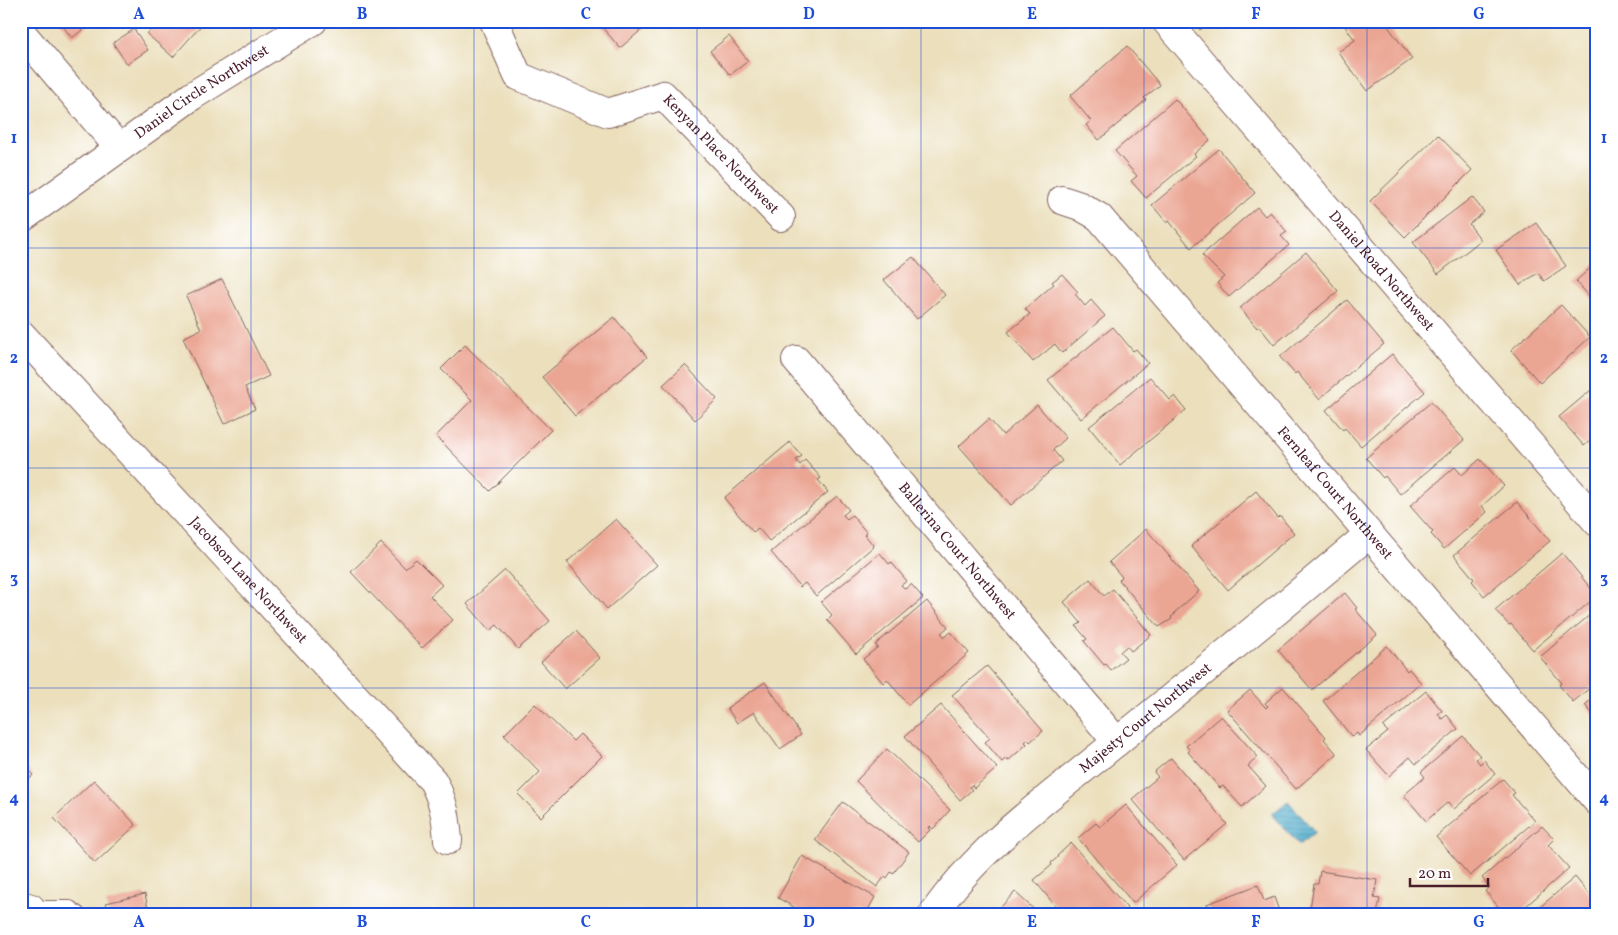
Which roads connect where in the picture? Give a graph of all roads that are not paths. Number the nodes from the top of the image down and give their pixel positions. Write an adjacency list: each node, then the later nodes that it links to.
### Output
1 (312, 21): 5 (street, Daniel Circle Northwest)
2 (494, 21): 7 (street, Kenyan Place Northwest)
3 (1166, 21): 11 (street, Daniel Road Northwest)
4 (21, 32): 5 (street)
5 (119, 148): 8 (street, Daniel Circle Northwest)
6 (1062, 200): 12 (street, Fernleaf Court Northwest)
7 (781, 217)
8 (21, 219)
9 (21, 334): 15 (street, Jacobson Lane Northwest)
10 (796, 360): 13 (street, Ballerina Court Northwest)
11 (1597, 522)
12 (1369, 534): 13 (street, Majesty Court Northwest); 14 (street, Fernleaf Court Northwest)
13 (1117, 742): 18 (street, Majesty Court Northwest)
14 (1597, 801)
15 (448, 840)
16 (27, 909): 17 (lane)
17 (78, 914)
18 (933, 914)

